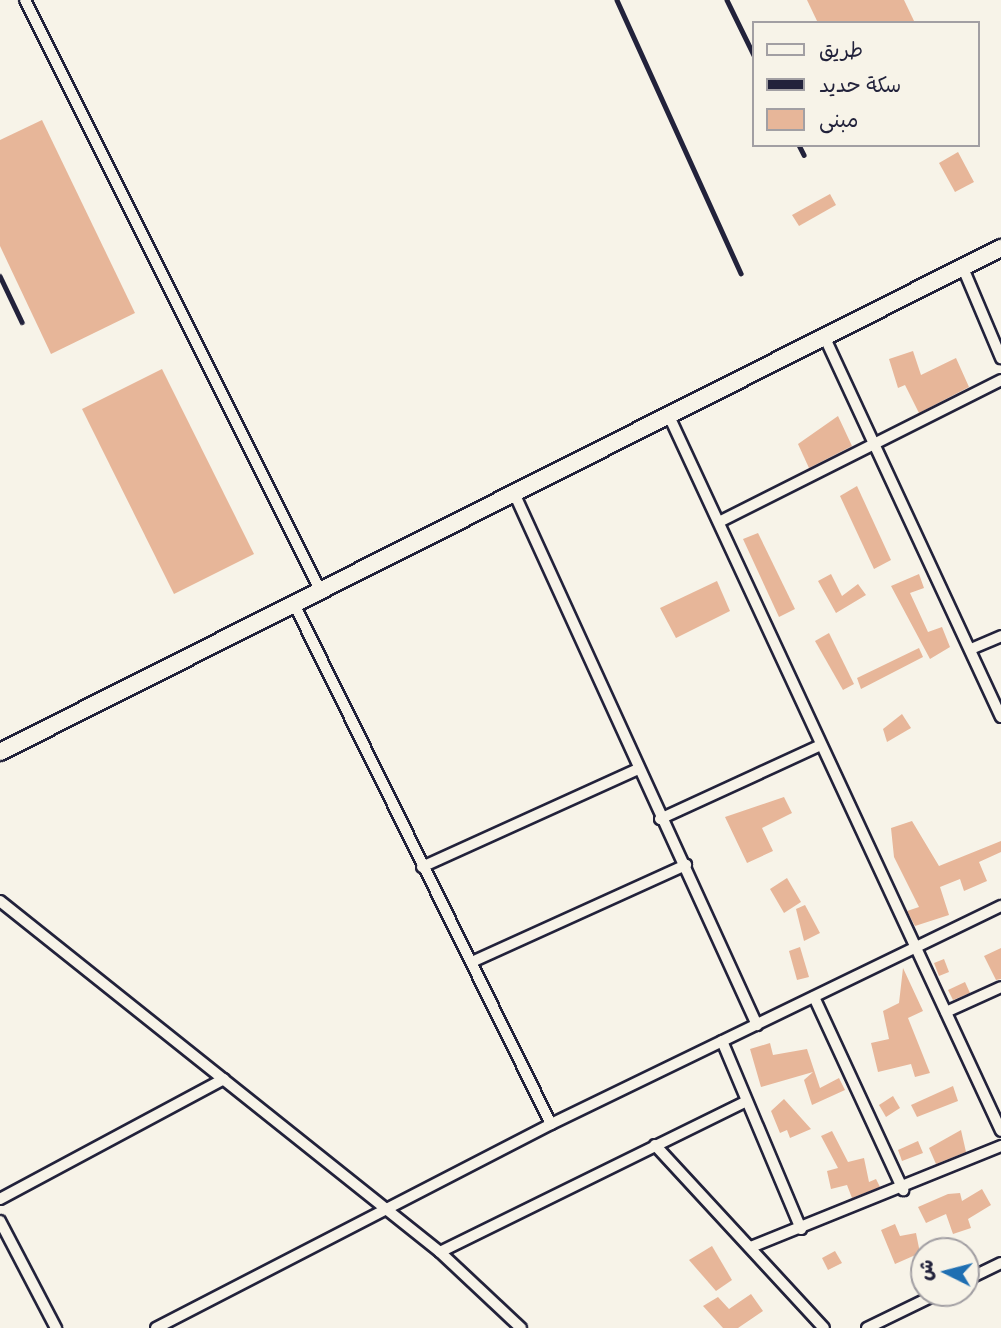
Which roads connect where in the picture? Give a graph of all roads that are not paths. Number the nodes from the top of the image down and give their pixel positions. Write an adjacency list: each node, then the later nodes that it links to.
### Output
1 (25, 0): 11 (street)
2 (1001, 248): 3 (street)
3 (963, 268): 4 (street); 5 (street)
4 (824, 336): 7 (street); 8 (street)
5 (1001, 358)
6 (1001, 380): 8 (street)
7 (669, 416): 9 (street); 10 (street)
8 (875, 444): 10 (street); 14 (street)
9 (514, 493): 11 (street); 18 (street)
10 (719, 522): 16 (street)
11 (320, 590): 12 (street)
12 (294, 604): 17 (street); 21 (street)
13 (1001, 636): 14 (street)
14 (971, 649): 15 (street)
15 (1001, 717)
16 (821, 745): 19 (street); 24 (street)
17 (0, 752)
18 (638, 769): 19 (street); 21 (street)
19 (660, 819): 20 (street)
20 (686, 866): 25 (street); 29 (street)
21 (422, 867): 25 (street)
22 (0, 901): 31 (street)
23 (1001, 906): 24 (street)
24 (916, 946): 27 (street); 28 (street)
25 (474, 961): 33 (street)
26 (1001, 987): 28 (street)
27 (814, 997): 29 (street); 37 (street)
28 (946, 1012): 34 (street)
29 (757, 1024): 30 (street)
30 (722, 1041): 32 (street); 33 (street)
31 (224, 1079): 38 (street); 39 (street)
32 (745, 1102): 35 (street); 41 (street)
33 (551, 1124): 39 (street)
34 (1001, 1131)
35 (655, 1145): 42 (street); 43 (street)
36 (1001, 1146): 37 (street)
37 (903, 1190): 41 (street)
38 (0, 1199)
39 (386, 1213): 43 (street); 48 (street)
40 (0, 1221): 47 (street)
41 (801, 1230): 42 (street)
42 (751, 1247): 50 (street)
43 (440, 1252): 49 (street)
44 (1001, 1263): 45 (street)
45 (980, 1273)
46 (910, 1307): 51 (street)
47 (56, 1328)
48 (156, 1328)
49 (521, 1328)
50 (824, 1328)
51 (867, 1328)

